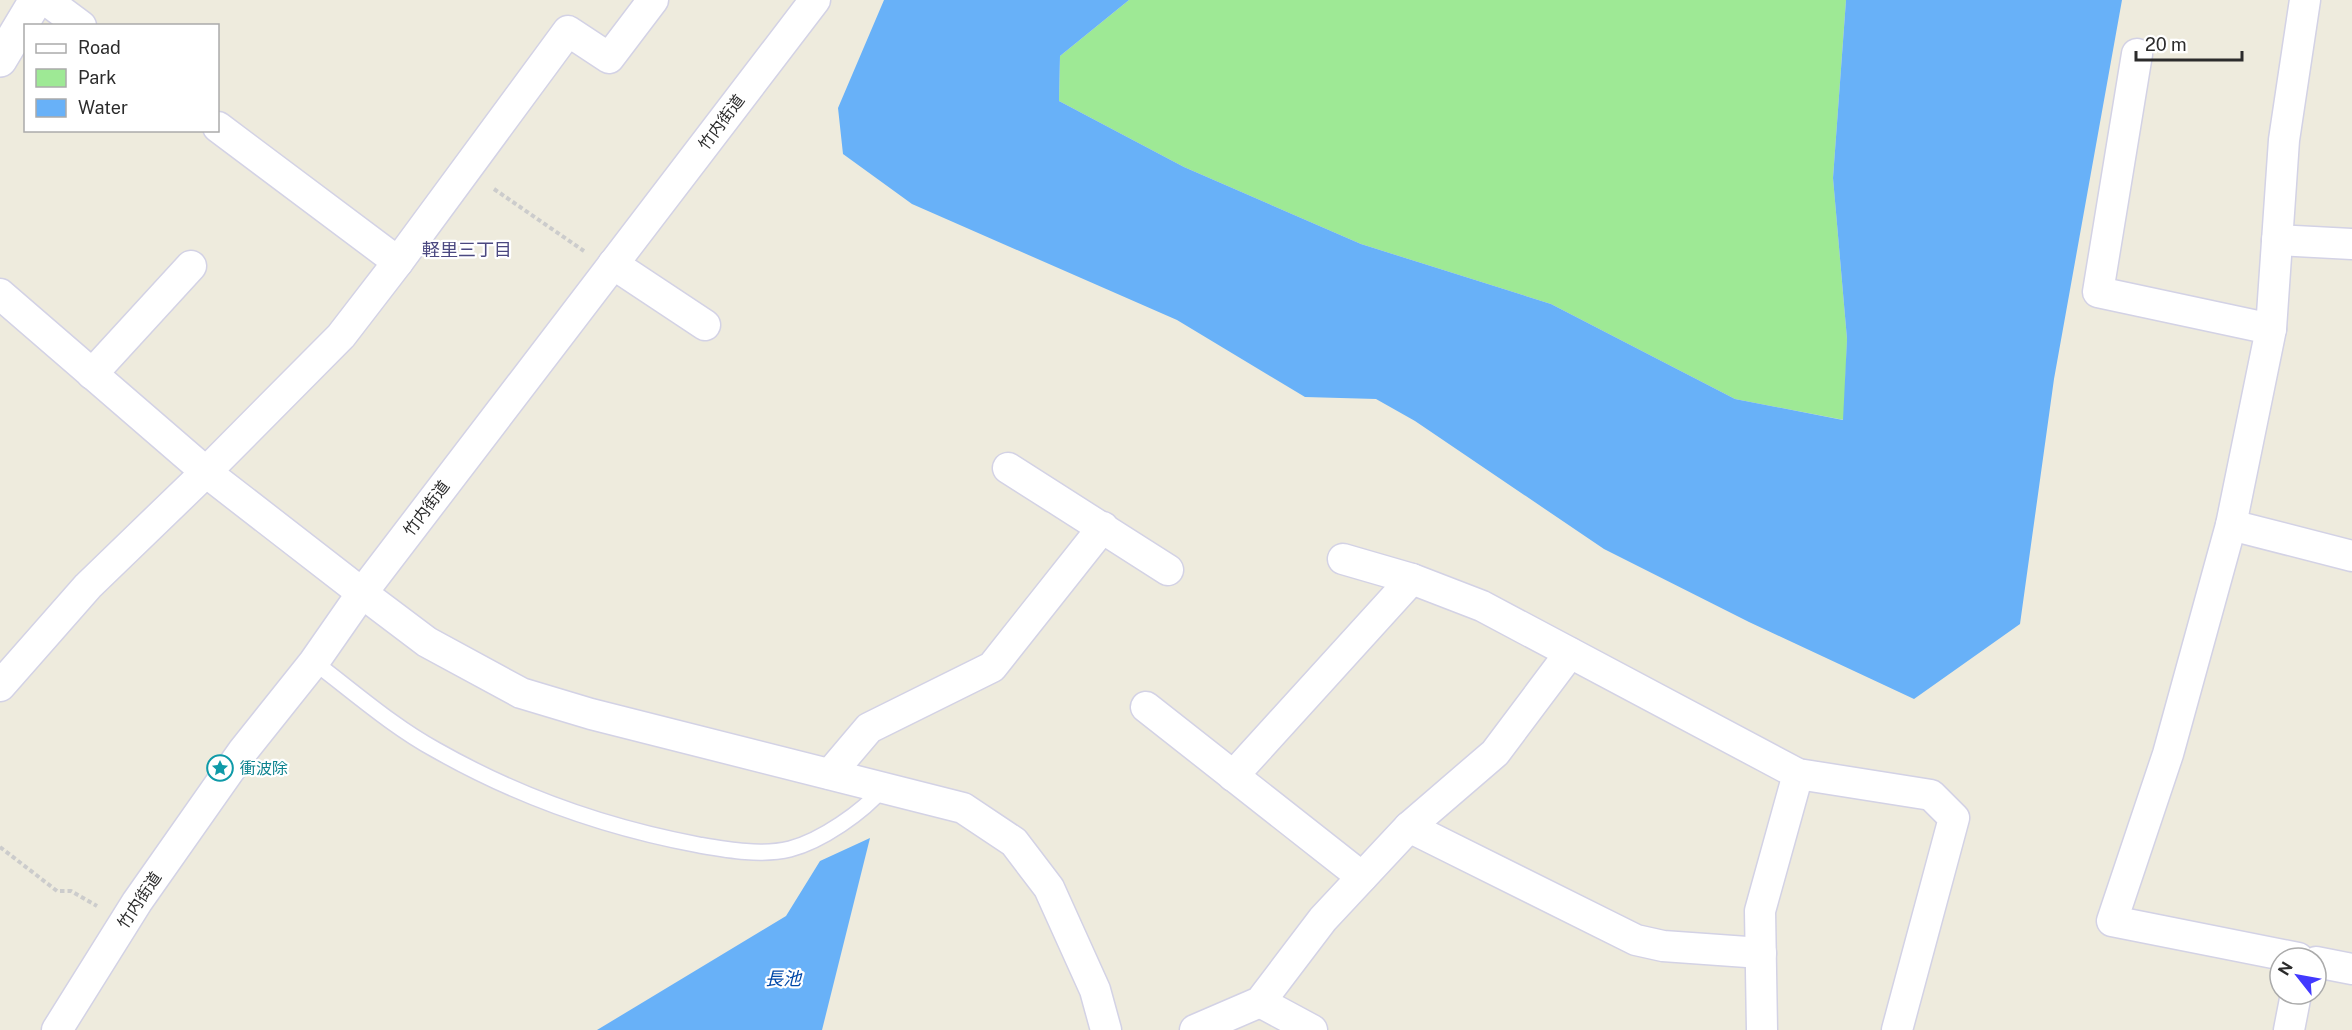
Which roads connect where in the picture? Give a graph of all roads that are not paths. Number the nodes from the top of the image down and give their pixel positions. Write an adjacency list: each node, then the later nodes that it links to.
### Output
1 (36, 0): 8 (street)
2 (46, 0): 6 (street)
3 (653, 0): 12 (street)
4 (815, 0): 14 (street, 竹内街道)
5 (2305, 0): 10 (street)
6 (78, 24)
7 (2137, 54): 17 (street)
8 (0, 60)
9 (219, 128): 12 (street)
10 (2277, 240): 11 (street); 17 (street)
11 (2352, 244)
12 (398, 262): 20 (street)
13 (191, 266): 18 (street)
14 (611, 266): 16 (street); 27 (street, 竹内街道)
15 (0, 294): 18 (street)
16 (705, 325)
17 (2271, 329): 21 (street)
18 (92, 374): 20 (street)
19 (1008, 468): 22 (street)
20 (206, 472): 27 (street); 30 (street)
21 (2231, 525): 23 (street); 38 (street)
22 (1103, 527): 25 (street); 32 (street)
23 (2352, 556)
24 (1343, 559): 26 (street)
25 (1168, 570)
26 (1412, 579): 28 (street); 34 (street)
27 (362, 593): 29 (street, 竹内街道); 32 (street)
28 (1570, 653): 33 (street); 36 (street)
29 (314, 662): 35 (lane); 44 (street, 竹内街道)
30 (0, 686)
31 (1146, 707): 34 (street)
32 (830, 774): 35 (street)
33 (1798, 774): 39 (street); 49 (street)
34 (1233, 776): 37 (street)
35 (884, 788): 45 (street)
36 (1409, 827): 37 (street); 39 (street)
37 (1362, 878): 42 (street)
38 (2268, 952)
39 (1761, 953): 48 (street)
40 (2328, 964): 41 (street)
41 (2352, 969)
42 (1260, 1002): 46 (street); 47 (street)
43 (2293, 1006): 50 (street)
44 (57, 1030)
45 (1106, 1030)
46 (1195, 1030)
47 (1312, 1030)
48 (1762, 1030)
49 (1897, 1030)
50 (2289, 1030)

